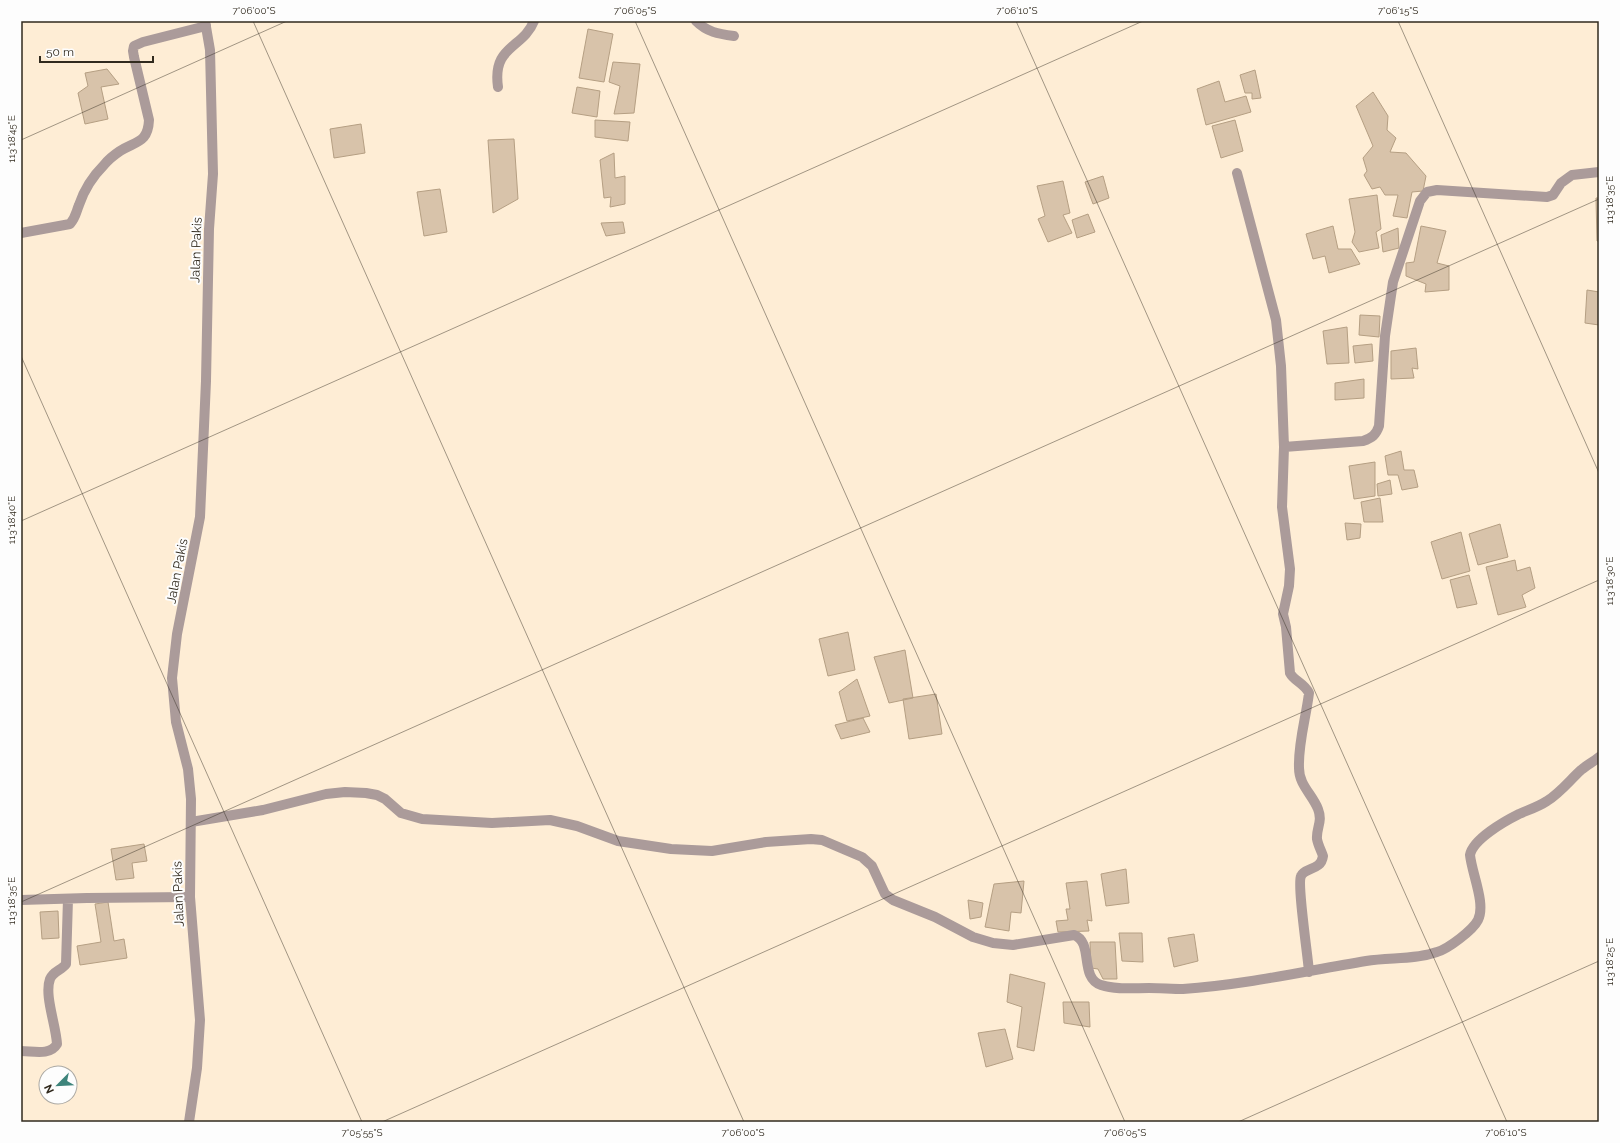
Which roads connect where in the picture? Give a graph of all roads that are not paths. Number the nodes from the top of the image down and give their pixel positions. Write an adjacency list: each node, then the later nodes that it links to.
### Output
1 (534, 21): 5 (street)
2 (696, 21): 4 (street)
3 (206, 24): 8 (street); 11 (street, Jalan Pakis)
4 (734, 36)
5 (498, 87)
6 (1237, 172): 9 (street)
7 (1599, 172): 9 (street)
8 (21, 233)
9 (1284, 447): 15 (street)
10 (1599, 757): 15 (street)
11 (190, 822): 12 (street, Jalan Pakis); 15 (street)
12 (190, 897): 13 (street); 17 (street, Jalan Pakis)
13 (68, 899): 14 (street); 16 (street)
14 (21, 900)
15 (1309, 972)
16 (21, 1051)
17 (189, 1122)

